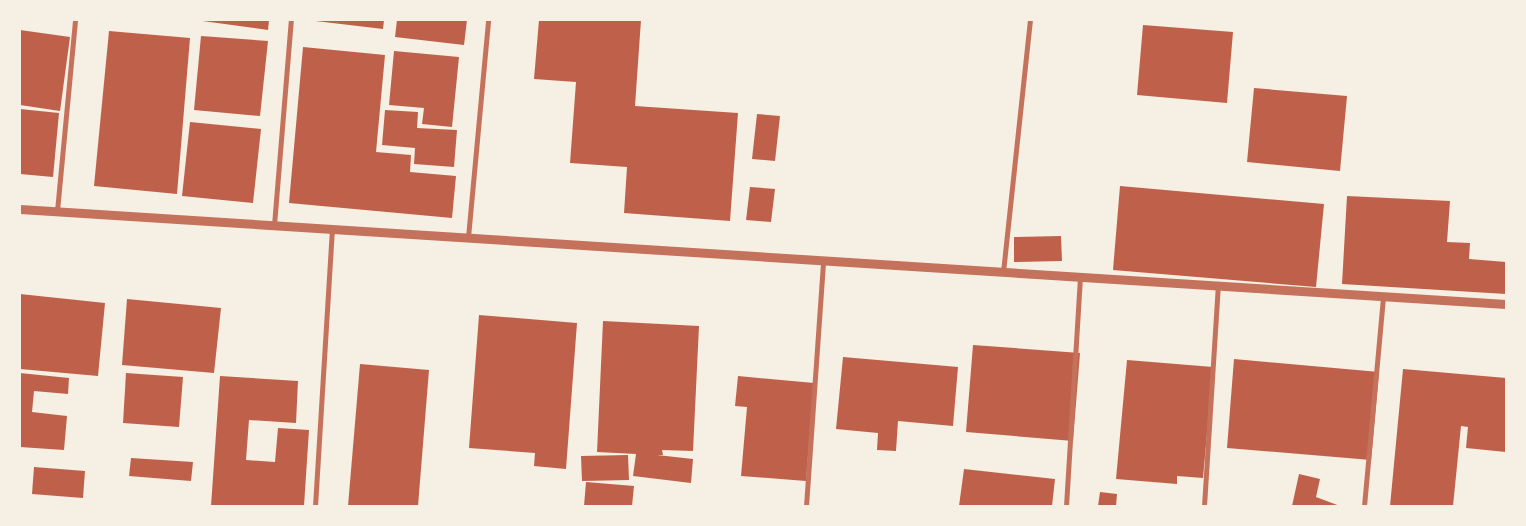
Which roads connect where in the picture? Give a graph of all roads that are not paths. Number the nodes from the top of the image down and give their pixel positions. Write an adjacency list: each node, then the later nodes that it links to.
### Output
1 (75, 20): 6 (street)
2 (291, 20): 7 (street)
3 (488, 20): 9 (street)
4 (1030, 20): 11 (street)
5 (20, 209): 6 (street)
6 (57, 211): 7 (street)
7 (274, 225): 8 (street)
8 (332, 228): 9 (street); 16 (street)
9 (468, 237): 10 (street)
10 (823, 260): 11 (street); 17 (street)
11 (1004, 272): 12 (street)
12 (1080, 276): 13 (street); 18 (street)
13 (1218, 285): 14 (street); 19 (street)
14 (1383, 296): 15 (street); 20 (street)
15 (1506, 304)
16 (314, 506)
17 (806, 506)
18 (1066, 506)
19 (1204, 506)
20 (1364, 506)

